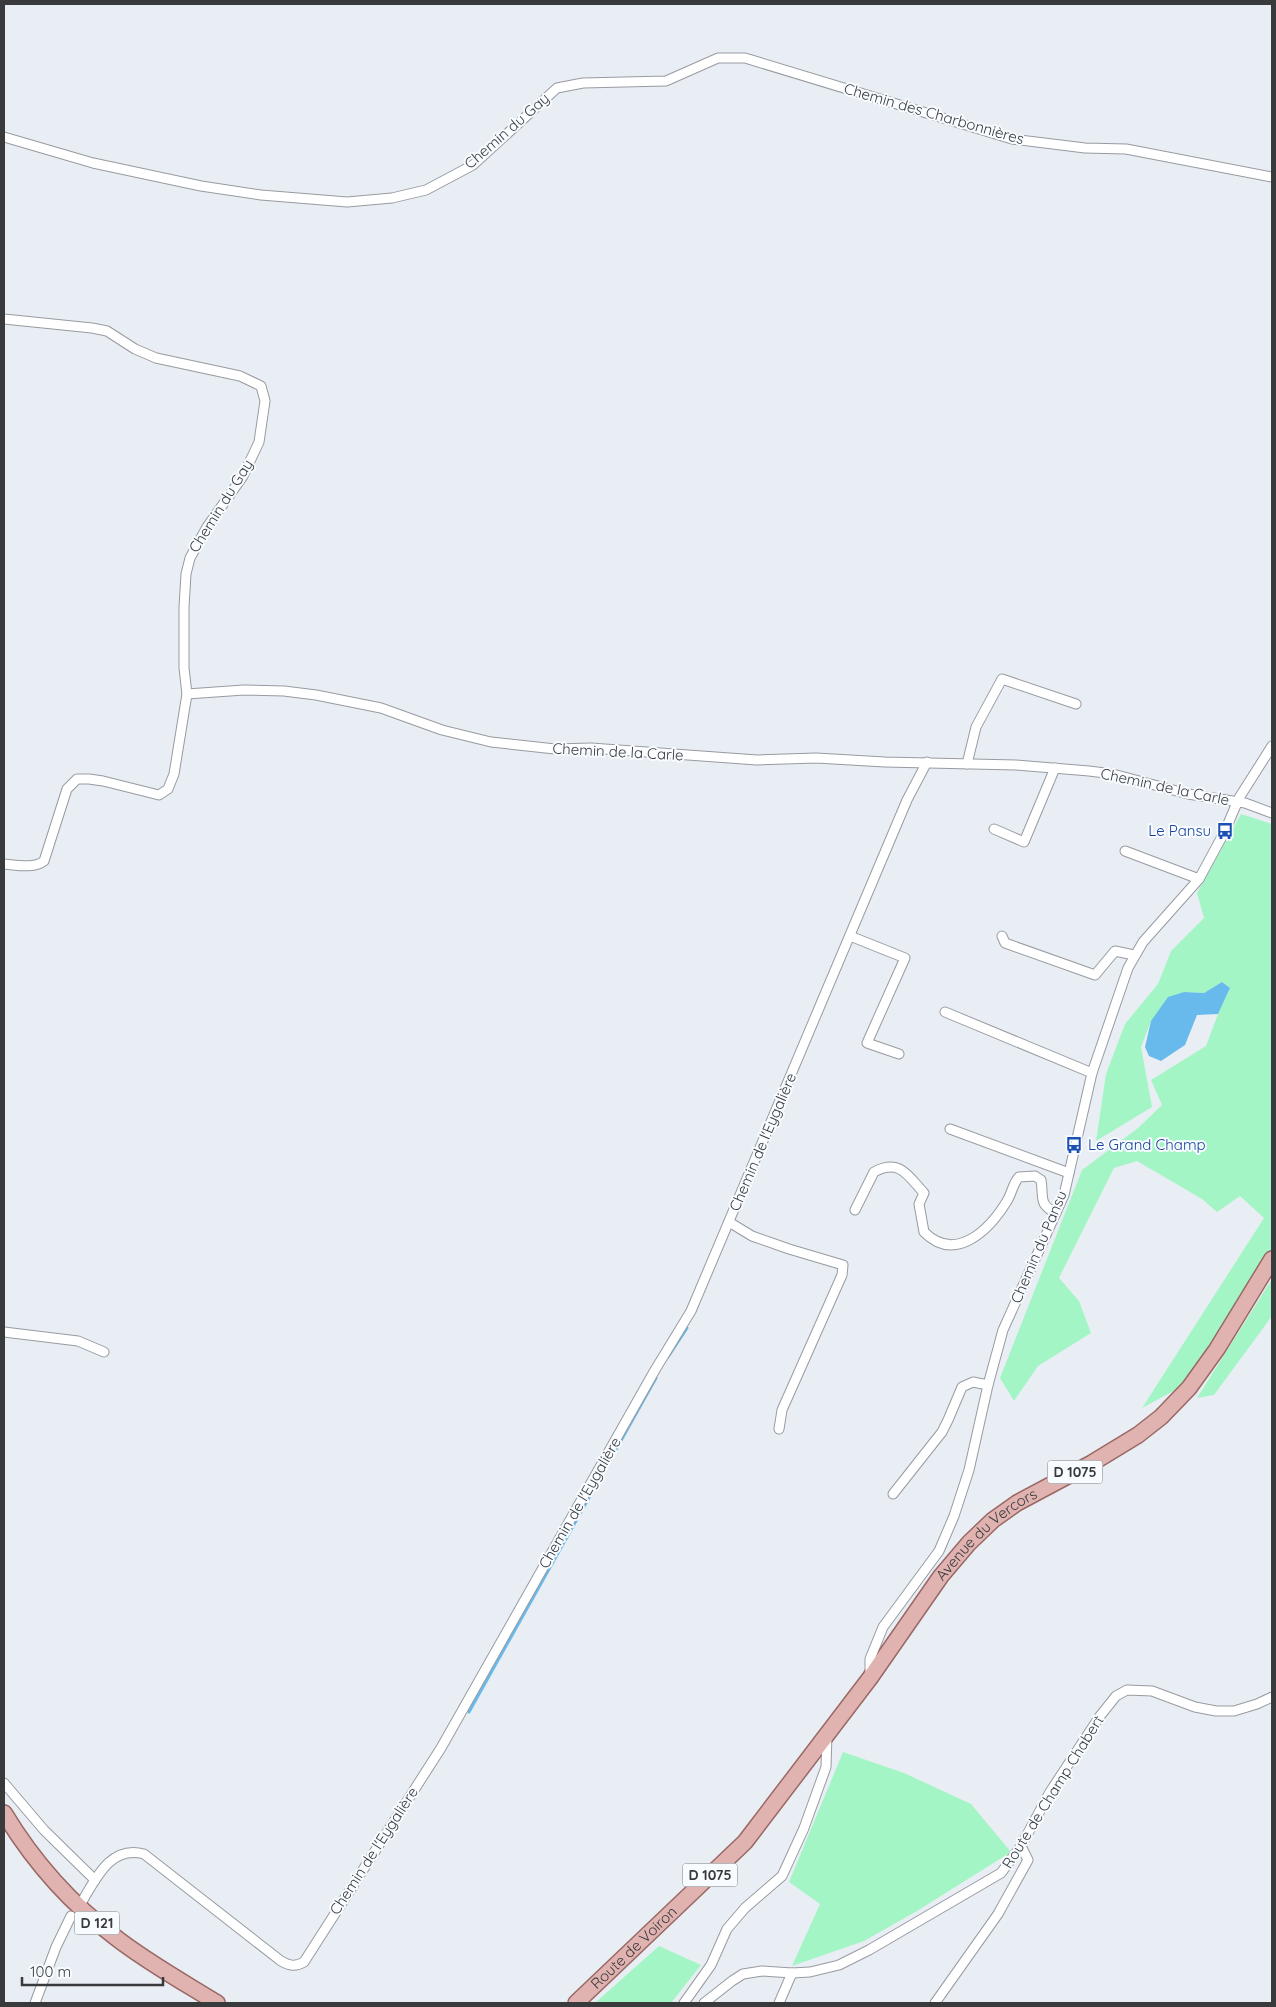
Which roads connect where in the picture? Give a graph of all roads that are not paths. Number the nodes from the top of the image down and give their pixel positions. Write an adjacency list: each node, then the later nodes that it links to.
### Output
1 (718, 58): 2 (street, Chemin du Gay); 3 (street, Chemin des Charbonnières)
2 (4, 137)
3 (1272, 177)
4 (4, 319): 5 (street, Chemin du Gay)
5 (187, 694): 8 (street, Chemin de la Carle); 15 (street, Chemin du Gay)
6 (1076, 704): 9 (street)
7 (1272, 746): 11 (street, Chemin du Pansu)
8 (927, 762): 9 (street, Chemin de la Carle); 17 (street, Chemin de l'Eygalière)
9 (967, 764): 10 (street, Chemin de la Carle)
10 (1055, 768): 11 (street, Chemin de la Carle); 13 (street)
11 (1237, 802): 12 (street, Chemin de la Carle); 16 (street, Chemin du Pansu)
12 (1272, 813)
13 (994, 829)
14 (1125, 851): 16 (street)
15 (4, 864)
16 (1199, 879): 19 (street, Chemin du Pansu)
17 (850, 936): 21 (street); 27 (street, Chemin de l'Eygalière)
18 (1002, 936): 19 (street)
19 (1134, 956): 22 (street, Chemin du Pansu)
20 (946, 1012): 22 (street)
21 (899, 1054)
22 (1092, 1073): 24 (street, Chemin du Pansu)
23 (950, 1129): 24 (street)
24 (1069, 1173): 26 (street, Chemin du Pansu)
25 (855, 1210): 26 (street)
26 (1056, 1213): 31 (street, Chemin du Pansu)
27 (729, 1222): 32 (street); 40 (street, Chemin de l'Eygalière)
28 (1272, 1258): 34 (main road, Avenue du Vercors / D 1075)
29 (4, 1332): 30 (street)
30 (104, 1352)
31 (988, 1385): 33 (street); 34 (street, Chemin du Pansu)
32 (778, 1429)
33 (893, 1494)
34 (870, 1678): 36 (main road, Avenue du Vercors / D 1075)
35 (1272, 1697): 39 (street, Route de Champ Chabert)
36 (828, 1732): 46 (main road, Route de Voiron / D 1075); 47 (street)
37 (4, 1783): 40 (street)
38 (4, 1813): 45 (main road, D 121)
39 (1021, 1846): 43 (street, Route de Champ Chabert); 50 (street)
40 (95, 1880): 41 (street, Chemin de l'Eygalière)
41 (83, 1900)
42 (71, 1916): 44 (street)
43 (792, 1973): 48 (street, Route de Champ Chabert); 49 (street)
44 (35, 2003)
45 (218, 2003)
46 (576, 2003)
47 (684, 2003)
48 (704, 2003)
49 (779, 2003)
50 (935, 2003)

